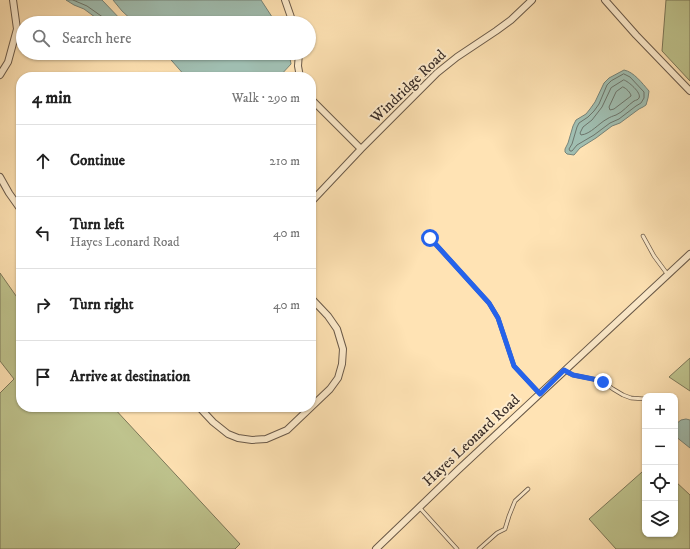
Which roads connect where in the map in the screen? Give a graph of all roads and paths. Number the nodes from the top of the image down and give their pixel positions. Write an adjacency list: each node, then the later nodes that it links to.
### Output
1 (12, 0): 6 (street)
2 (285, 0): 5 (street)
3 (532, 0): 13 (street, Windridge Road)
4 (605, 0): 11 (street)
5 (291, 16)
6 (16, 23)
7 (16, 33): 10 (street)
8 (298, 60): 9 (street)
9 (299, 72)
10 (0, 75)
11 (690, 91)
12 (316, 104): 13 (street)
13 (361, 149): 15 (street, Windridge Road)
14 (0, 177): 16 (street)
15 (316, 197)
16 (16, 203)
17 (643, 236): 20 (lane)
18 (430, 238): 23 (lane)
19 (690, 254): 20 (street, Hayes Leonard Road)
20 (668, 275): 22 (street, Hayes Leonard Road)
21 (316, 303): 25 (street)
22 (564, 370): 23 (street, Hayes Leonard Road); 24 (lane)
23 (540, 394): 29 (street, Hayes Leonard Road)
24 (642, 399)
25 (316, 402)
26 (204, 412): 27 (street)
27 (305, 412)
28 (528, 489): 32 (lane)
29 (419, 507): 30 (street, Hayes Leonard Road); 31 (lane)
30 (376, 549)
31 (457, 549)
32 (479, 549)

